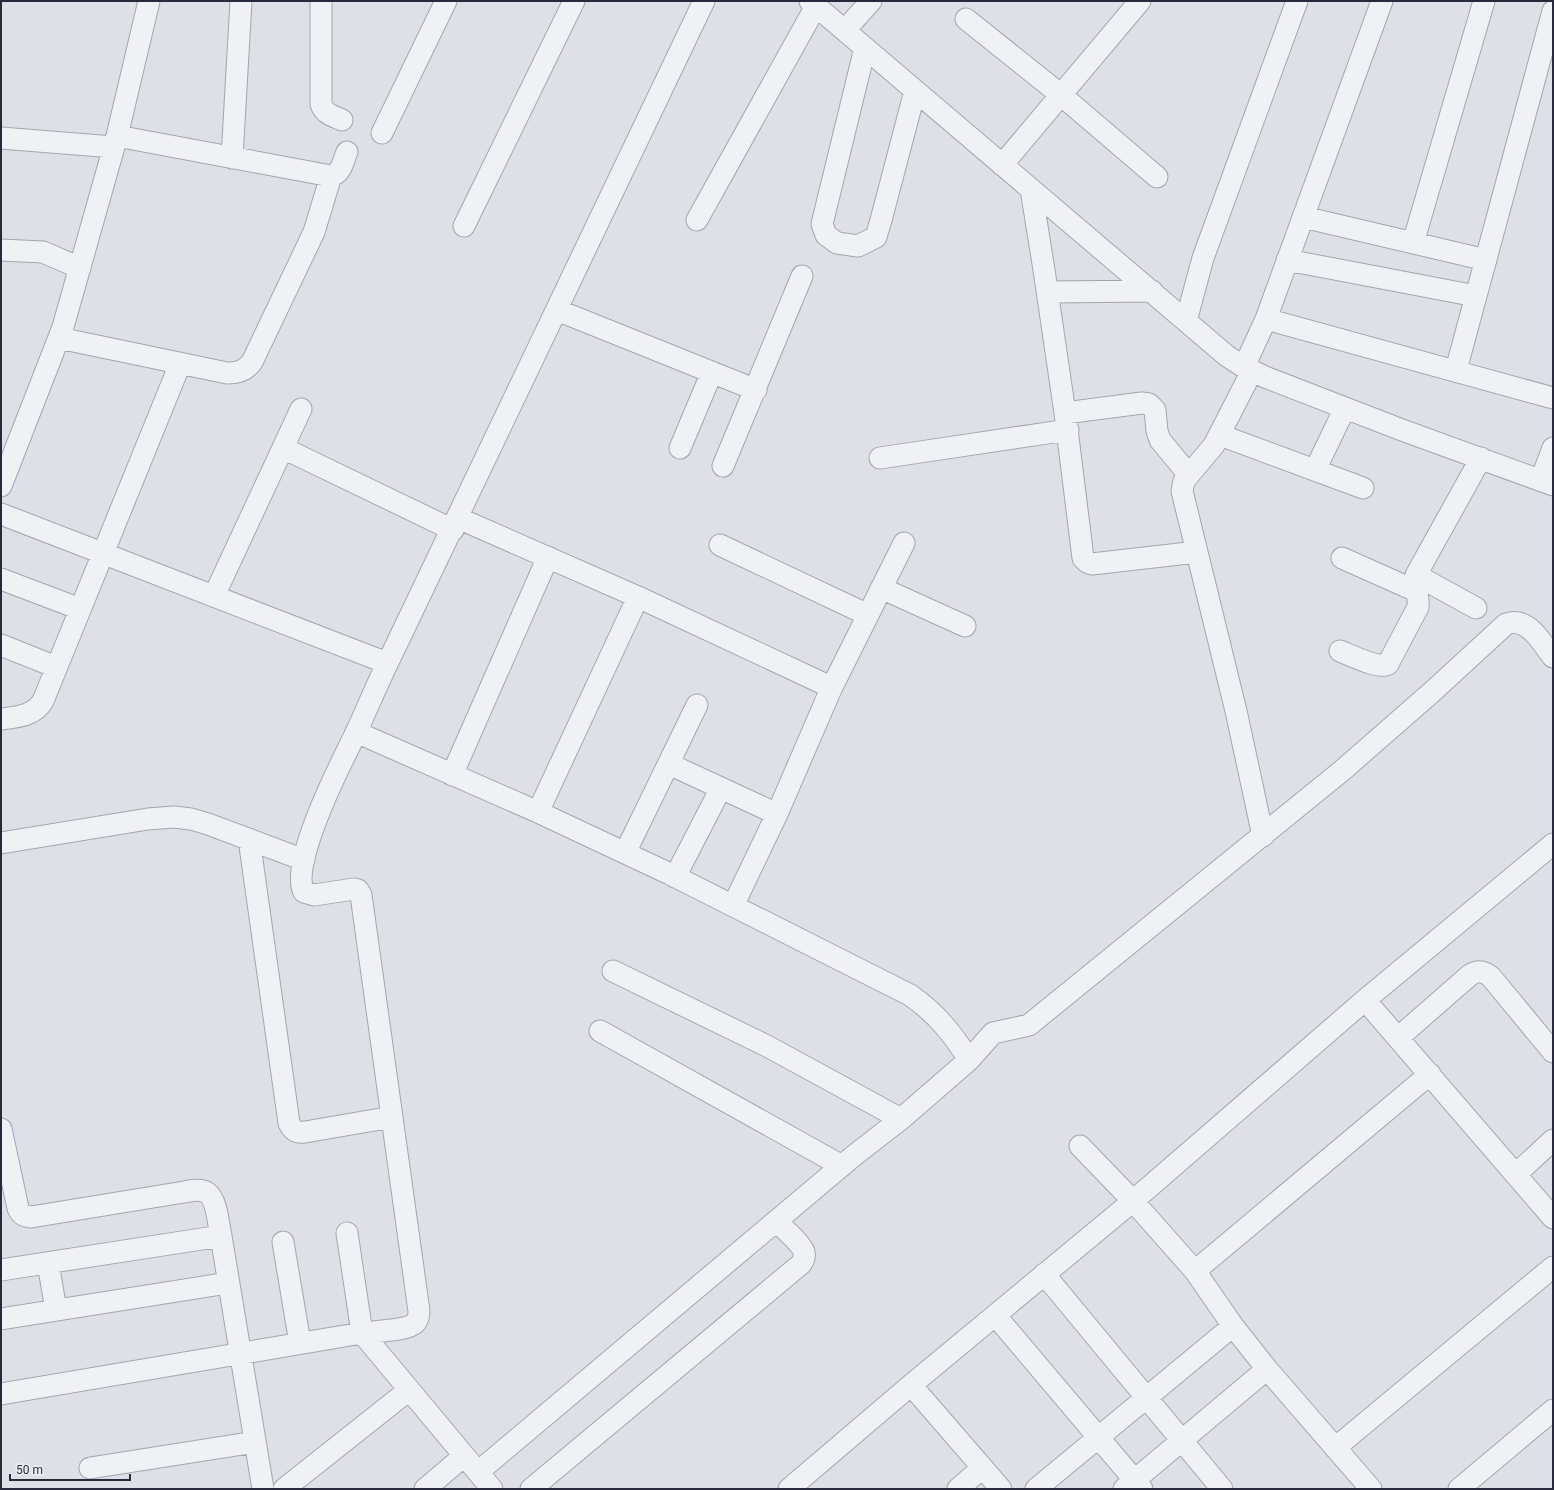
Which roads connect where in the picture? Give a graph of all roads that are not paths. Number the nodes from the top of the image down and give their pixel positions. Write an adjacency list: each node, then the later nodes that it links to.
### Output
1 (149, 1): 22 (street)
2 (241, 1): 24 (street)
3 (320, 1): 19 (street)
4 (446, 1): 20 (street)
5 (574, 1): 31 (street)
6 (704, 1): 41 (street)
7 (871, 1): 15 (street)
8 (1140, 1): 18 (street)
9 (1297, 1): 43 (street)
10 (1382, 1): 29 (street)
11 (1484, 1): 32 (street)
12 (813, 3): 15 (street); 30 (street)
13 (1553, 11): 35 (street)
14 (966, 19): 18 (street)
15 (845, 30): 16 (street)
16 (865, 48): 17 (street); 17 (street)
17 (915, 91): 25 (street)
18 (1061, 95): 25 (street); 27 (street)
19 (342, 120)
20 (382, 133)
21 (1, 138): 22 (street)
22 (115, 142): 24 (street); 36 (street)
23 (347, 152): 26 (street)
24 (232, 158): 26 (street)
25 (1002, 165): 28 (street)
26 (331, 176): 45 (street)
27 (1157, 177)
28 (1031, 189): 38 (street); 39 (street)
29 (1303, 217): 32 (street); 34 (street)
30 (697, 220)
31 (464, 226)
32 (1413, 243): 35 (street)
33 (1, 250): 36 (street)
34 (1287, 260): 40 (street); 42 (street)
35 (1486, 260): 40 (street)
36 (80, 268): 44 (street)
37 (802, 276): 49 (street)
38 (1152, 291): 39 (street); 43 (street)
39 (1048, 292): 53 (street)
40 (1476, 296): 47 (street)
41 (557, 310): 48 (street); 67 (street)
42 (1266, 319): 46 (street); 47 (street)
43 (1186, 321): 46 (street)
44 (59, 338): 45 (street); 64 (street)
45 (180, 364): 71 (street)
46 (1248, 369): 51 (street); 54 (street)
47 (1456, 370): 50 (street)
48 (712, 372): 49 (street); 56 (street)
49 (756, 390): 60 (street)
50 (1553, 398)
51 (1345, 408): 59 (street); 61 (street)
52 (302, 409): 55 (street)
53 (1066, 422): 58 (street); 62 (street); 70 (street)
54 (1220, 435): 61 (street); 62 (street)
55 (283, 448): 67 (street); 77 (street)
56 (680, 448)
57 (1553, 448): 63 (street)
58 (880, 458)
59 (1481, 458): 63 (street); 75 (street)
60 (724, 466)
61 (1315, 470): 65 (street)
62 (1189, 474): 70 (street)
63 (1547, 483)
64 (1, 486)
65 (1363, 488)
66 (1, 514): 71 (street)
67 (455, 524): 72 (street); 86 (street)
68 (904, 543): 76 (street)
69 (720, 545): 81 (street)
70 (1197, 552): 97 (street)
71 (103, 553): 77 (street); 80 (street)
72 (548, 557): 78 (street); 93 (street)
73 (1342, 558): 75 (street)
74 (1, 579): 80 (street)
75 (1416, 583): 79 (street); 84 (street)
76 (881, 588): 81 (street); 82 (street)
77 (214, 596): 86 (street)
78 (638, 596): 88 (street); 95 (street)
79 (1476, 608)
80 (80, 609): 87 (street)
81 (868, 614): 88 (street)
82 (965, 626)
83 (1, 645): 87 (street)
84 (1340, 651)
85 (1553, 657): 97 (street)
86 (387, 663): 91 (street)
87 (56, 667): 90 (street)
88 (831, 689): 96 (street)
89 (698, 705): 92 (street)
90 (1, 719)
91 (356, 732): 93 (street); 102 (street)
92 (669, 764): 94 (street); 101 (street)
93 (452, 775): 95 (street)
94 (721, 788): 96 (street); 103 (street)
95 (538, 812): 101 (street)
96 (777, 814): 104 (street)
97 (1263, 836): 110 (street)
98 (249, 839): 99 (street); 102 (street); 112 (street)
99 (1, 843)
100 (1553, 844): 106 (street)
101 (625, 853): 103 (street)
102 (304, 860): 112 (street)
103 (675, 877): 104 (street)
104 (733, 906): 110 (street)
105 (613, 971): 113 (street)
106 (1365, 1000): 108 (street); 119 (street)
107 (600, 1031): 117 (street)
108 (1399, 1037): 109 (street); 111 (street)
109 (1553, 1052)
110 (969, 1060): 113 (street)
111 (1430, 1074): 118 (street); 128 (street)
112 (392, 1117): 135 (street)
113 (901, 1119): 117 (street)
114 (1, 1129): 123 (street)
115 (1553, 1140): 118 (street)
116 (1080, 1146): 119 (street)
117 (842, 1166): 121 (street)
118 (1516, 1174): 120 (street)
119 (1133, 1201): 128 (street); 129 (street)
120 (1553, 1218)
121 (776, 1221): 151 (street); 157 (street)
122 (347, 1233): 135 (street)
123 (220, 1236): 125 (street); 130 (street)
124 (283, 1242): 136 (street)
125 (48, 1263): 127 (street); 131 (street)
126 (1553, 1266): 147 (street)
127 (1, 1270)
128 (1195, 1271): 134 (street)
129 (1044, 1274): 132 (street); 142 (street)
130 (228, 1283): 131 (street); 137 (street)
131 (56, 1310): 133 (street)
132 (995, 1315): 139 (street); 144 (street)
133 (1, 1319)
134 (1233, 1326): 138 (street); 142 (street)
135 (362, 1333): 136 (street); 140 (street)
136 (300, 1343): 137 (street)
137 (240, 1353): 141 (street); 146 (street)
138 (1267, 1369): 145 (street); 147 (street)
139 (911, 1385): 150 (street); 158 (street)
140 (409, 1390): 148 (street); 154 (street)
141 (1, 1394)
142 (1147, 1398): 144 (street); 145 (street)
143 (1553, 1410): 164 (street)
144 (1098, 1438): 152 (street); 161 (street)
145 (1181, 1441): 152 (street); 162 (street)
146 (255, 1442): 149 (street); 153 (street)
147 (1335, 1448): 163 (street)
148 (464, 1456): 151 (street); 155 (street)
149 (90, 1468)
150 (982, 1468): 159 (street); 160 (street)
151 (478, 1472): 156 (street)
152 (1133, 1486)
153 (262, 1489)
154 (284, 1489)
155 (425, 1489)
156 (492, 1489)
157 (531, 1489)
158 (789, 1489)
159 (958, 1489)
160 (1000, 1489)
161 (1036, 1489)
162 (1222, 1489)
163 (1371, 1489)
164 (1459, 1489)

